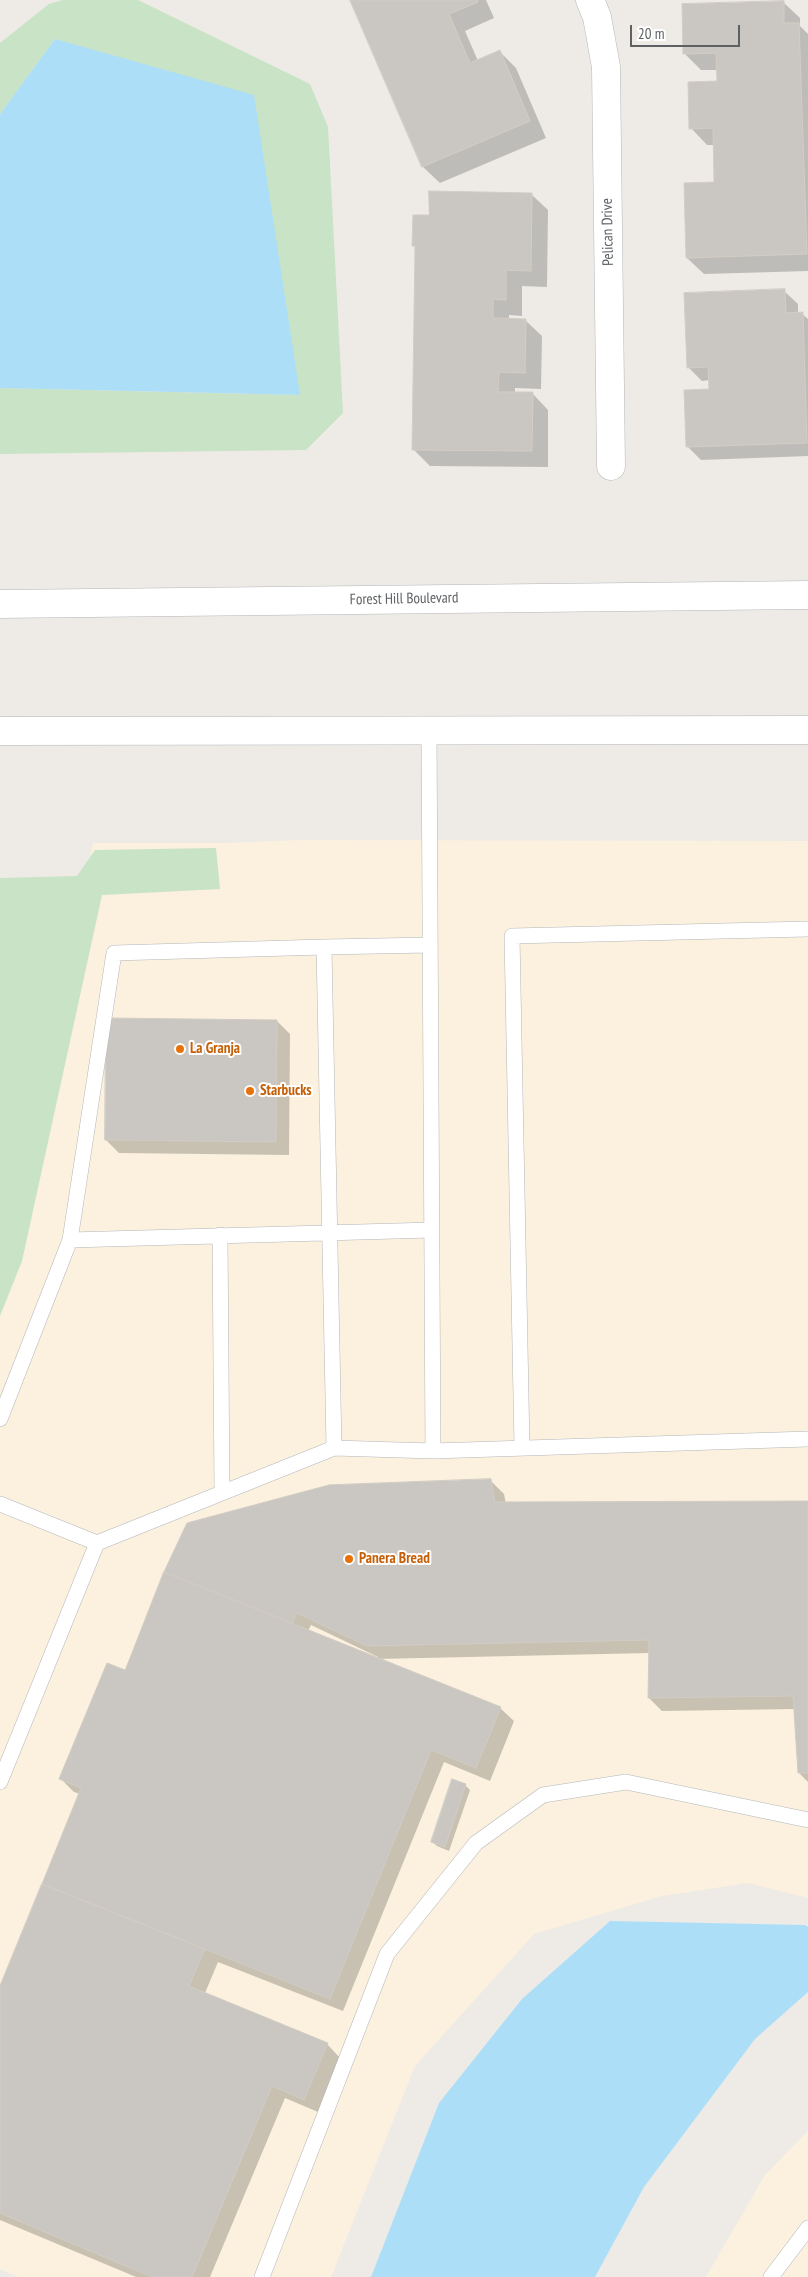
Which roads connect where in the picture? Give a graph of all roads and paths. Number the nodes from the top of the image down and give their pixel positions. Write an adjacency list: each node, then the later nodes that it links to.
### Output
1 (590, 0): 2 (main road, Pelican Drive)
2 (611, 466)
3 (808, 595): 4 (main road, Forest Hill Boulevard)
4 (0, 604)
5 (429, 730): 6 (main road); 7 (main road); 9 (lane)
6 (808, 730)
7 (0, 731)
8 (808, 930): 18 (lane)
9 (430, 945): 10 (lane); 11 (lane)
10 (324, 947): 12 (lane); 14 (lane)
11 (432, 1230): 12 (lane); 19 (lane)
12 (330, 1232): 13 (lane); 17 (lane)
13 (220, 1235): 14 (lane); 20 (lane)
14 (70, 1240): 15 (lane)
15 (0, 1420)
16 (808, 1439): 18 (lane)
17 (334, 1448): 19 (lane); 20 (lane)
18 (522, 1448): 19 (lane)
19 (433, 1451)
20 (222, 1493): 22 (lane)
21 (0, 1504): 22 (lane)
22 (96, 1543): 23 (lane)
23 (0, 1782)
24 (808, 1820): 26 (lane)
25 (808, 2228): 27 (lane)
26 (262, 2277)
27 (771, 2277)

